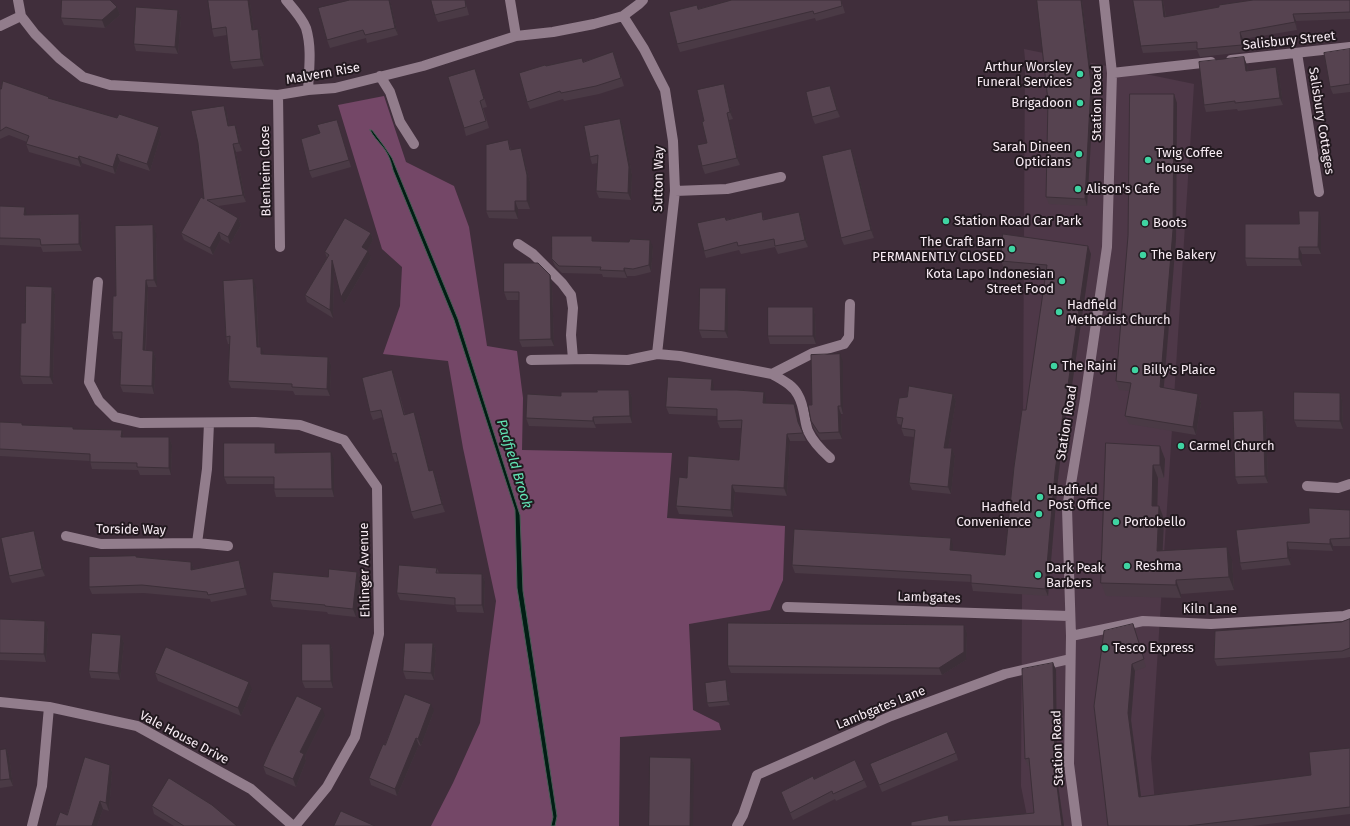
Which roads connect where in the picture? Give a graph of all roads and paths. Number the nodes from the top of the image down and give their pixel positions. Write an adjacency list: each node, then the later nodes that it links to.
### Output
1 (18, 0): 6 (street, Malvern Rise)
2 (286, 0): 14 (street)
3 (510, 0): 9 (street)
4 (643, 0): 7 (street, Malvern Rise)
5 (1104, 0): 12 (street, Station Road)
6 (21, 16): 8 (street); 15 (street, Malvern Rise)
7 (623, 16): 9 (street, Malvern Rise); 18 (street, Sutton Way)
8 (0, 26)
9 (516, 36): 13 (street, Malvern Rise)
10 (1350, 47): 11 (street, Salisbury Street)
11 (1297, 53): 12 (street, Salisbury Street); 19 (street, Salisbury Cottages)
12 (1112, 73): 37 (street, Station Road)
13 (380, 76): 14 (street, Malvern Rise); 16 (street)
14 (308, 90): 15 (street, Malvern Rise)
15 (278, 94): 21 (street, Blenheim Close)
16 (414, 144)
17 (780, 177): 18 (street)
18 (674, 191): 24 (street, Sutton Way)
19 (1319, 192)
20 (518, 244): 25 (street)
21 (280, 247)
22 (98, 282): 28 (street, Ehlinger Avenue)
23 (850, 304): 27 (street)
24 (657, 354): 25 (street); 27 (street)
25 (573, 359): 26 (street)
26 (531, 360)
27 (772, 374): 29 (street)
28 (209, 422): 33 (street); 43 (street, Ehlinger Avenue)
29 (830, 458)
30 (1350, 484): 31 (street)
31 (1308, 486)
32 (66, 536): 33 (street, Torside Way)
33 (197, 543): 34 (street, Torside Way)
34 (228, 546)
35 (787, 607): 37 (street, Lambgates)
36 (1350, 614): 38 (street, Kiln Lane)
37 (1070, 616): 38 (street, Station Road)
38 (1071, 636): 39 (street, Station Road)
39 (1070, 659): 44 (street, Lambgates Lane); 45 (street, Station Road)
40 (0, 702): 41 (street, Vale House Drive)
41 (49, 707): 42 (street); 43 (street, Vale House Drive)
42 (32, 826)
43 (294, 826)
44 (737, 826)
45 (1077, 826)

